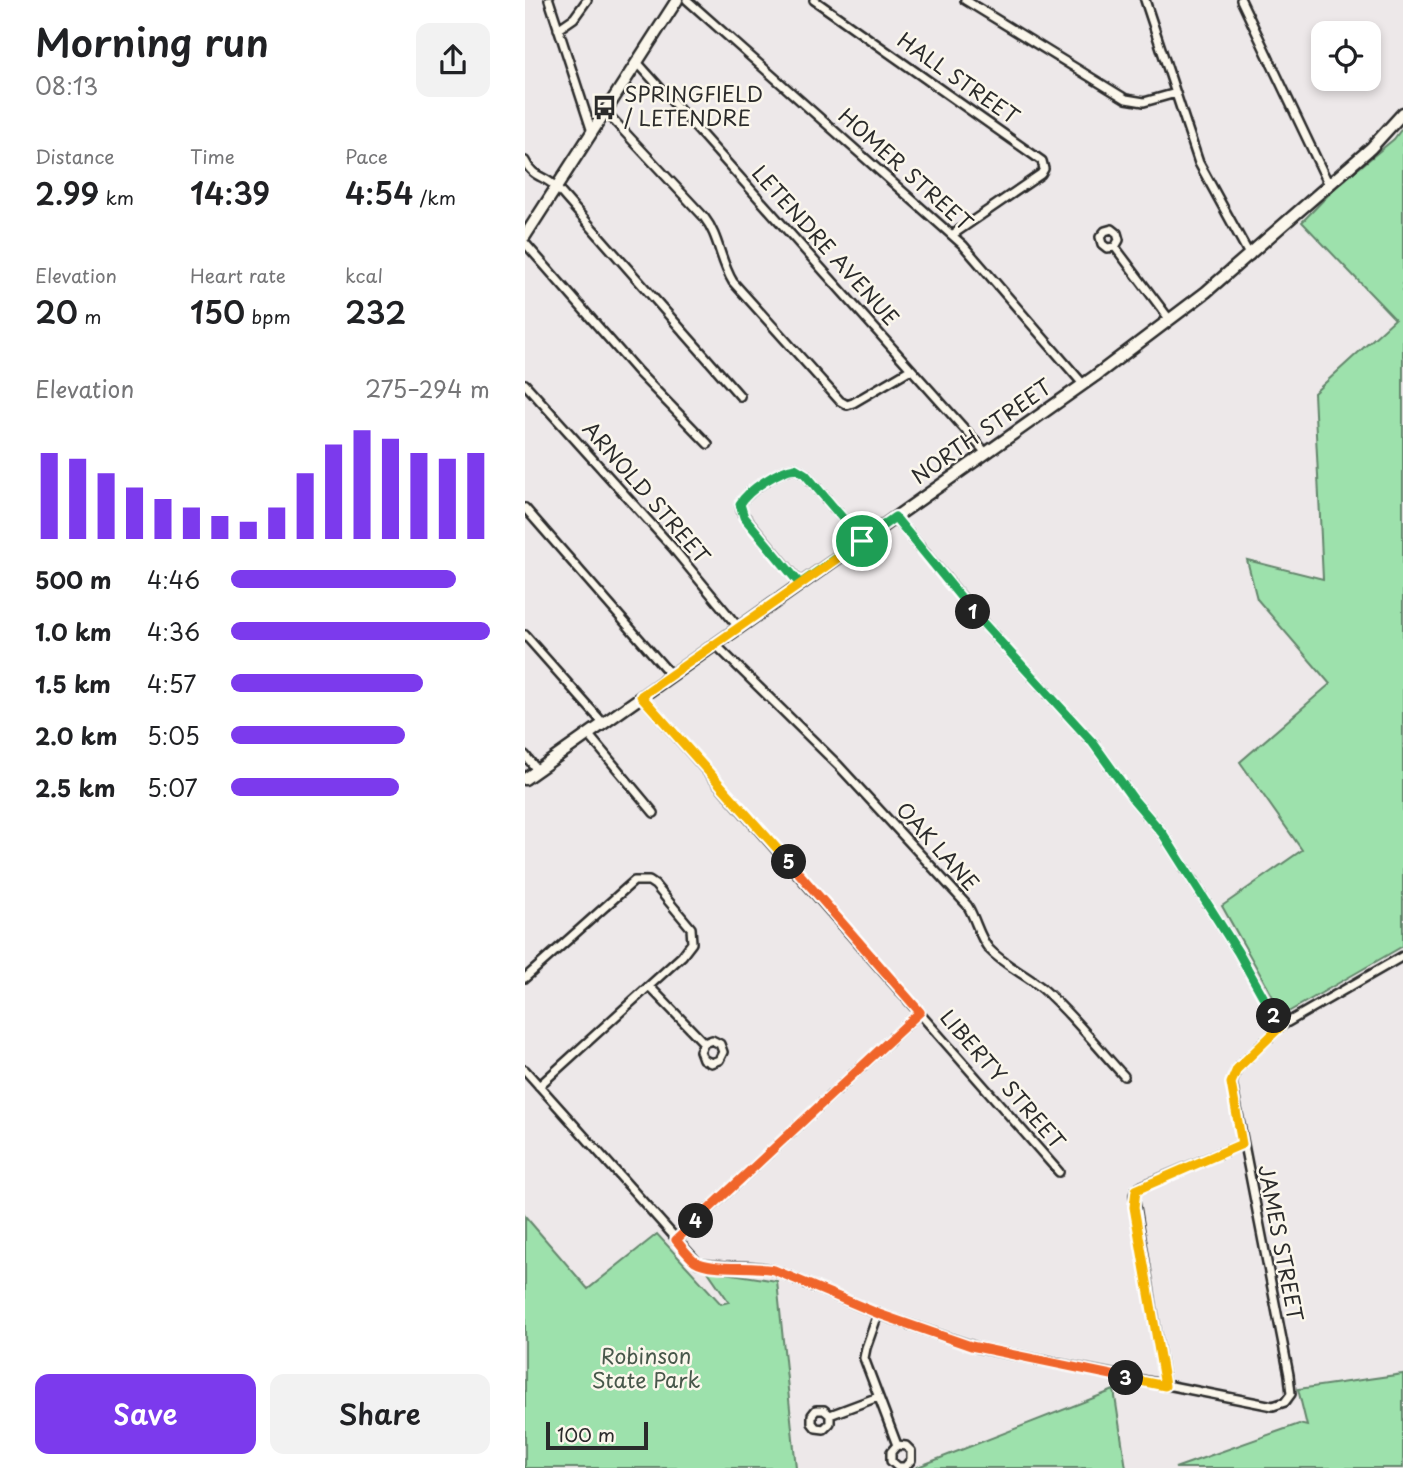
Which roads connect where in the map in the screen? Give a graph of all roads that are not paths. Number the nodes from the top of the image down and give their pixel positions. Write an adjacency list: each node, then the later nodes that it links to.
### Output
1 (549, 0): 9 (street)
2 (587, 0): 9 (street)
3 (677, 0): 10 (main road)
4 (687, 0): 18 (street, HOMER STREET)
5 (814, 0): 18 (street, HALL STREET)
6 (965, 0): 11 (street)
7 (1145, 0): 11 (street)
8 (1241, 0): 16 (street)
9 (558, 29): 14 (street)
10 (637, 62): 12 (main road); 24 (street, LETENDRE AVENUE)
11 (1176, 93): 22 (street)
12 (605, 111): 14 (main road); 24 (street)
13 (1403, 113): 16 (main road, NORTH STREET)
14 (592, 132): 17 (main road)
15 (525, 161): 17 (street)
16 (1329, 185): 22 (main road, NORTH STREET)
17 (556, 187): 19 (main road); 27 (street)
18 (952, 235): 26 (street, HOMER STREET)
19 (525, 236)
20 (525, 243): 28 (street)
21 (1115, 247): 23 (street)
22 (1250, 256): 23 (main road, NORTH STREET)
23 (1170, 320): 26 (main road, NORTH STREET)
24 (911, 369): 29 (street, LETENDRE AVENUE)
25 (525, 383): 34 (street, ARNOLD STREET)
26 (1083, 384): 29 (main road, NORTH STREET)
27 (740, 396)
28 (708, 444)
29 (986, 453): 31 (main road, NORTH STREET)
30 (525, 508): 37 (street)
31 (895, 517): 32 (main road, NORTH STREET); 49 (street)
32 (862, 541): 33 (main road, NORTH STREET); 33 (street)
33 (800, 584): 34 (main road, NORTH STREET)
34 (739, 628): 36 (main road, NORTH STREET)
35 (525, 635): 39 (street)
36 (715, 644): 37 (main road, NORTH STREET); 52 (street, OAK LANE)
37 (671, 675): 38 (main road, NORTH STREET)
38 (641, 696): 39 (main road, NORTH STREET); 48 (street, LIBERTY STREET)
39 (603, 723): 40 (main road, NORTH STREET)
40 (588, 734): 42 (main road, NORTH STREET); 44 (street)
41 (525, 755): 42 (street)
42 (537, 770): 43 (main road, NORTH STREET)
43 (525, 779)
44 (654, 813)
45 (1403, 956): 49 (street, JAMES STREET)
46 (525, 978): 47 (street)
47 (649, 986): 50 (street); 53 (street)
48 (920, 1012): 55 (street, LIBERTY STREET); 56 (street)
49 (1281, 1026): 54 (street, JAMES STREET)
50 (704, 1043)
51 (525, 1070): 53 (street)
52 (1124, 1076)
53 (540, 1086): 56 (street)
54 (1242, 1144): 58 (street); 58 (street, JAMES STREET)
55 (1059, 1172)
56 (676, 1240): 57 (street)
57 (879, 1314): 58 (street); 59 (street)
58 (1165, 1386)
59 (878, 1397): 60 (street); 61 (street)
60 (830, 1415)
61 (897, 1446)

